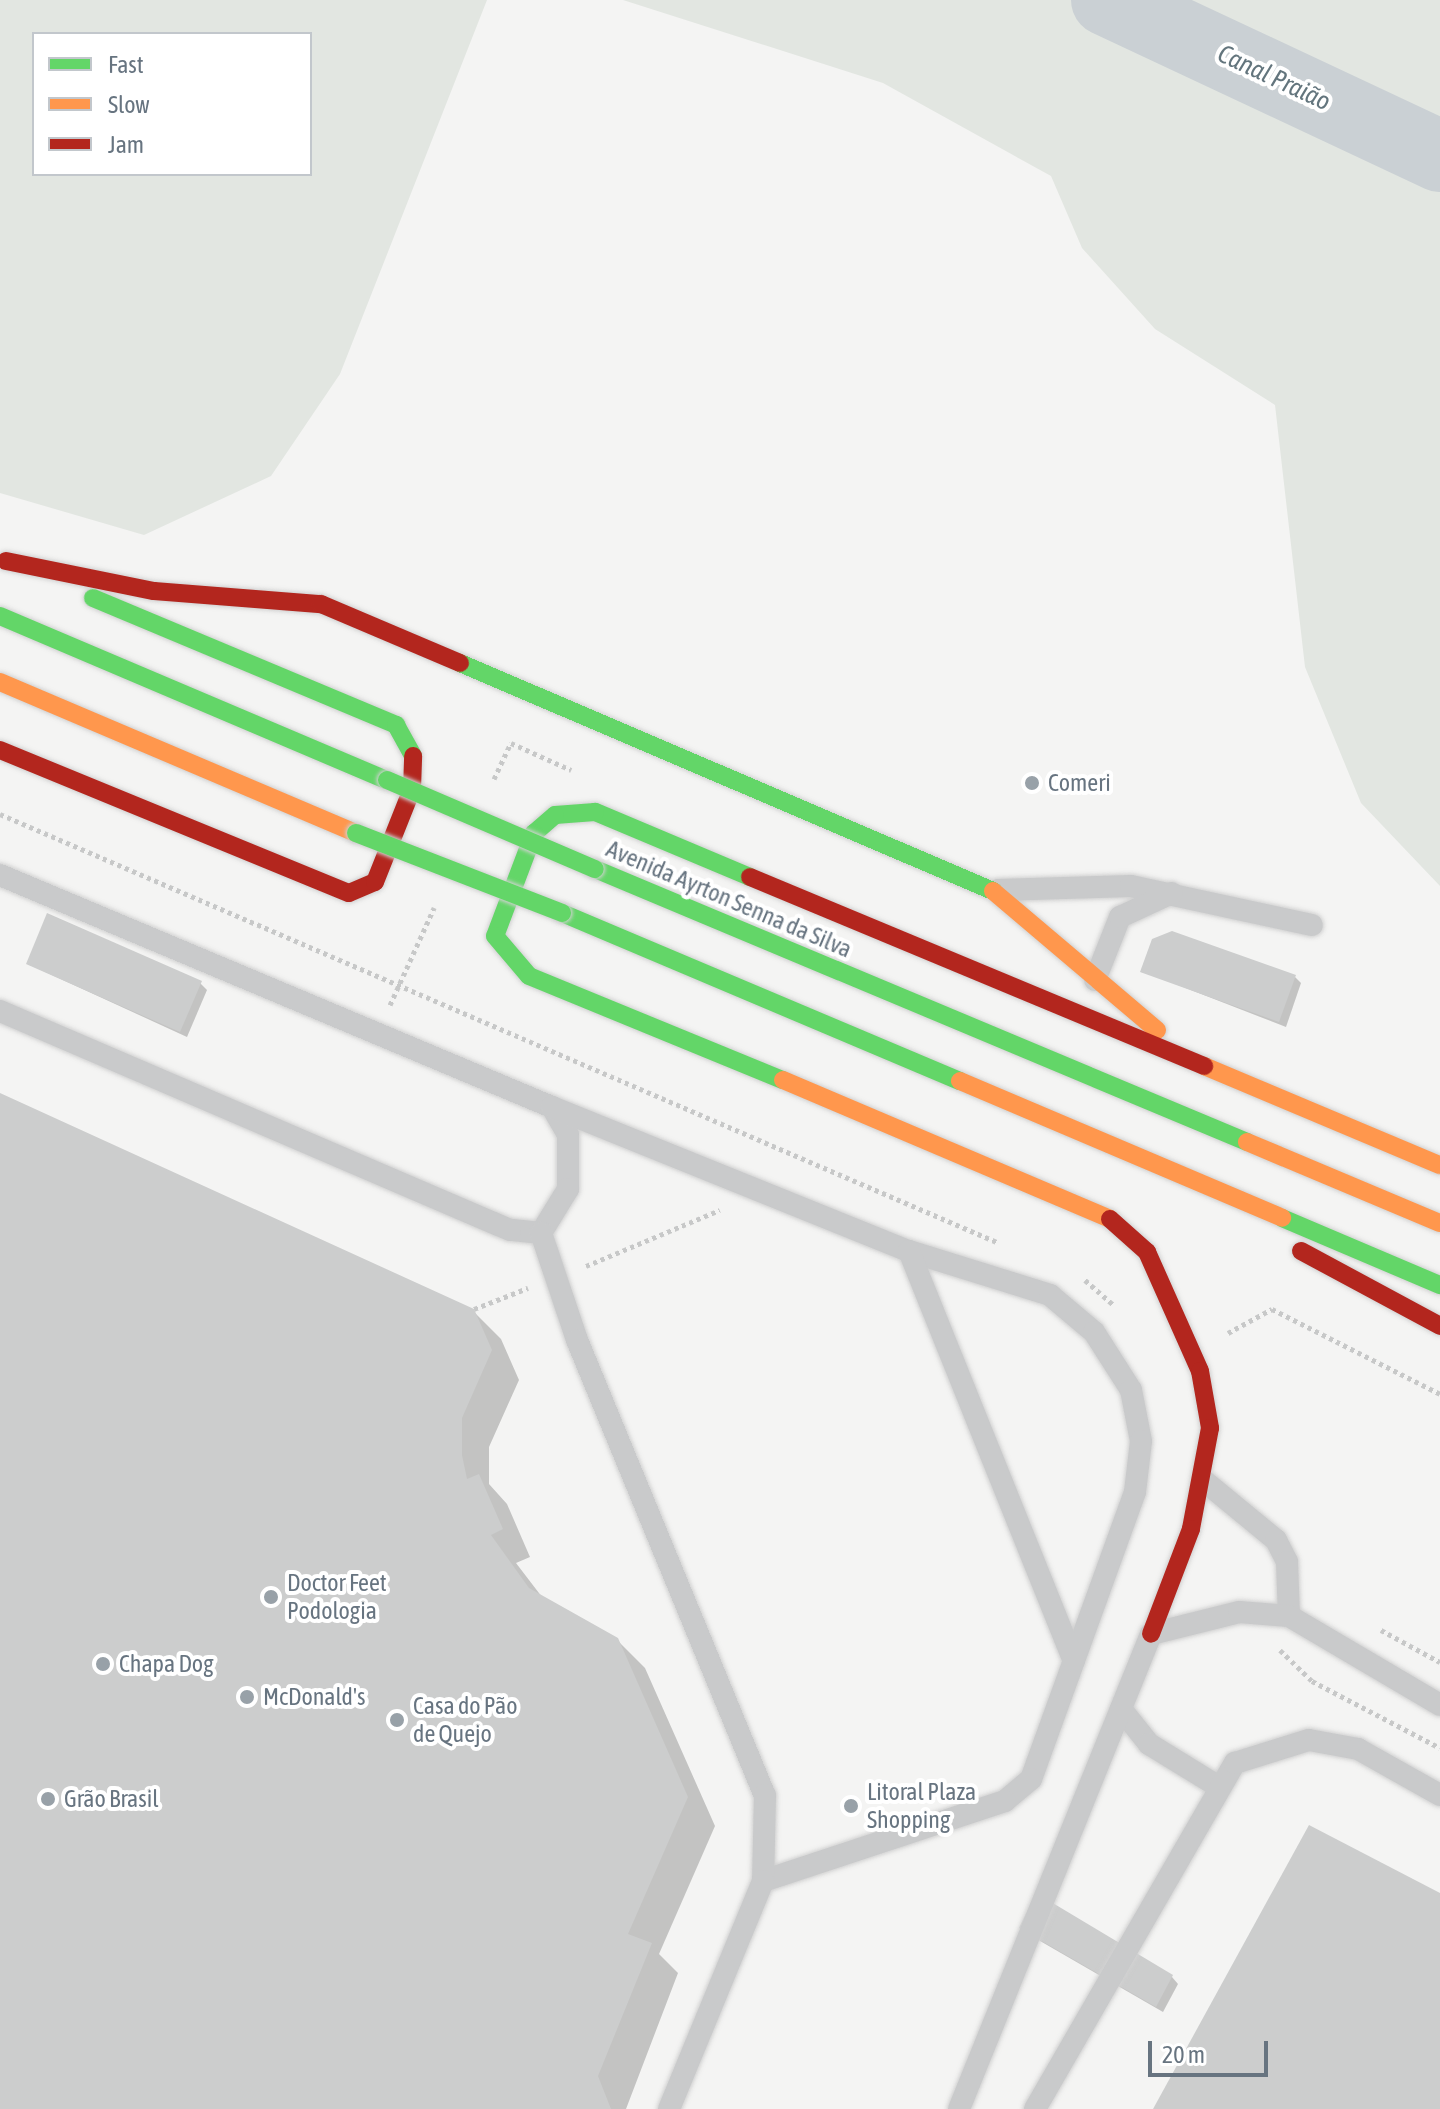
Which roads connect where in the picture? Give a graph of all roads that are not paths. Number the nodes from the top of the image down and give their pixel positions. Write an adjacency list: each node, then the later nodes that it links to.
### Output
1 (3, 560): 4 (highway); 6 (highway)
2 (0, 616): 15 (highway, Avenida Ayrton Senna da Silva, bridge)
3 (0, 682): 14 (highway, bridge)
4 (0, 750)
5 (0, 875): 12 (lane)
6 (992, 890): 7 (lane); 9 (highway)
7 (1173, 892): 8 (lane); 9 (lane)
8 (1312, 925)
9 (1095, 981): 11 (highway)
10 (0, 1011): 16 (lane)
11 (1267, 1093): 13 (highway); 20 (highway)
12 (552, 1107): 16 (lane); 17 (lane)
13 (1440, 1165)
14 (1244, 1204): 18 (highway); 19 (highway)
15 (1440, 1223)
16 (541, 1233): 28 (lane)
17 (909, 1251): 23 (lane); 23 (lane)
18 (1440, 1285)
19 (1440, 1326)
20 (1203, 1480): 21 (lane); 22 (highway)
21 (1289, 1616): 22 (lane); 24 (lane)
22 (1151, 1634): 25 (lane)
23 (1074, 1661): 28 (lane)
24 (1440, 1705)
25 (1121, 1709): 26 (lane); 30 (lane)
26 (1216, 1785): 27 (lane); 31 (lane)
27 (1440, 1795)
28 (763, 1881): 29 (lane)
29 (669, 2109)
30 (959, 2109)
31 (1035, 2109)

